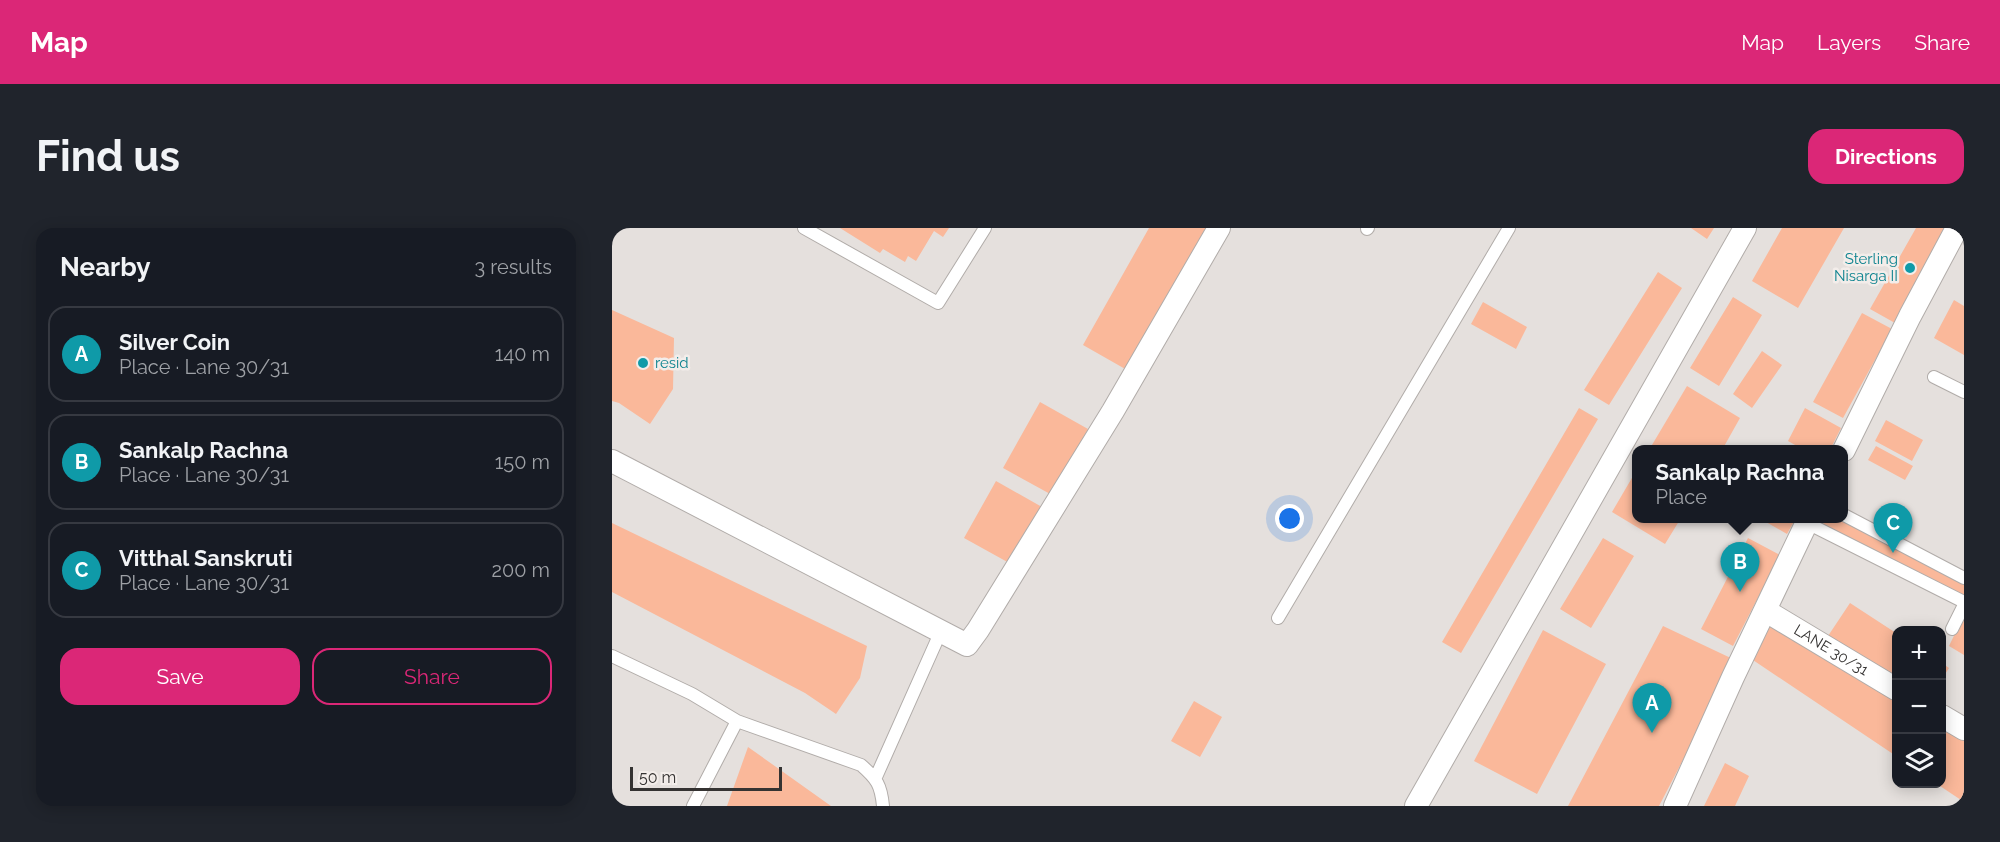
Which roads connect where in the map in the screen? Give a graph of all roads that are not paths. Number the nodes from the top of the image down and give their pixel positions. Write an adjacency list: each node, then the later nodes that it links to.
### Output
1 (804, 228): 2 (lane)
2 (985, 228)
3 (1219, 228): 19 (street)
4 (1509, 228): 17 (lane)
5 (1745, 228): 28 (street)
6 (1957, 228): 9 (street)
7 (1935, 377): 8 (lane)
8 (1964, 392)
9 (1846, 445)
10 (612, 461): 19 (street)
11 (1848, 517): 14 (lane)
12 (1807, 523): 16 (street)
13 (1812, 523): 15 (lane)
14 (1964, 578)
15 (1964, 603): 18 (lane)
16 (1766, 610): 21 (street, LANE 30/31); 29 (street)
17 (1278, 618)
18 (1952, 629)
19 (941, 631): 25 (lane)
20 (612, 656): 23 (lane)
21 (1892, 687)
22 (1946, 719): 24 (street)
23 (737, 721): 25 (lane); 26 (lane)
24 (1964, 729)
25 (876, 777): 27 (lane)
26 (693, 806)
27 (883, 806)
28 (1416, 806)
29 (1676, 806)

